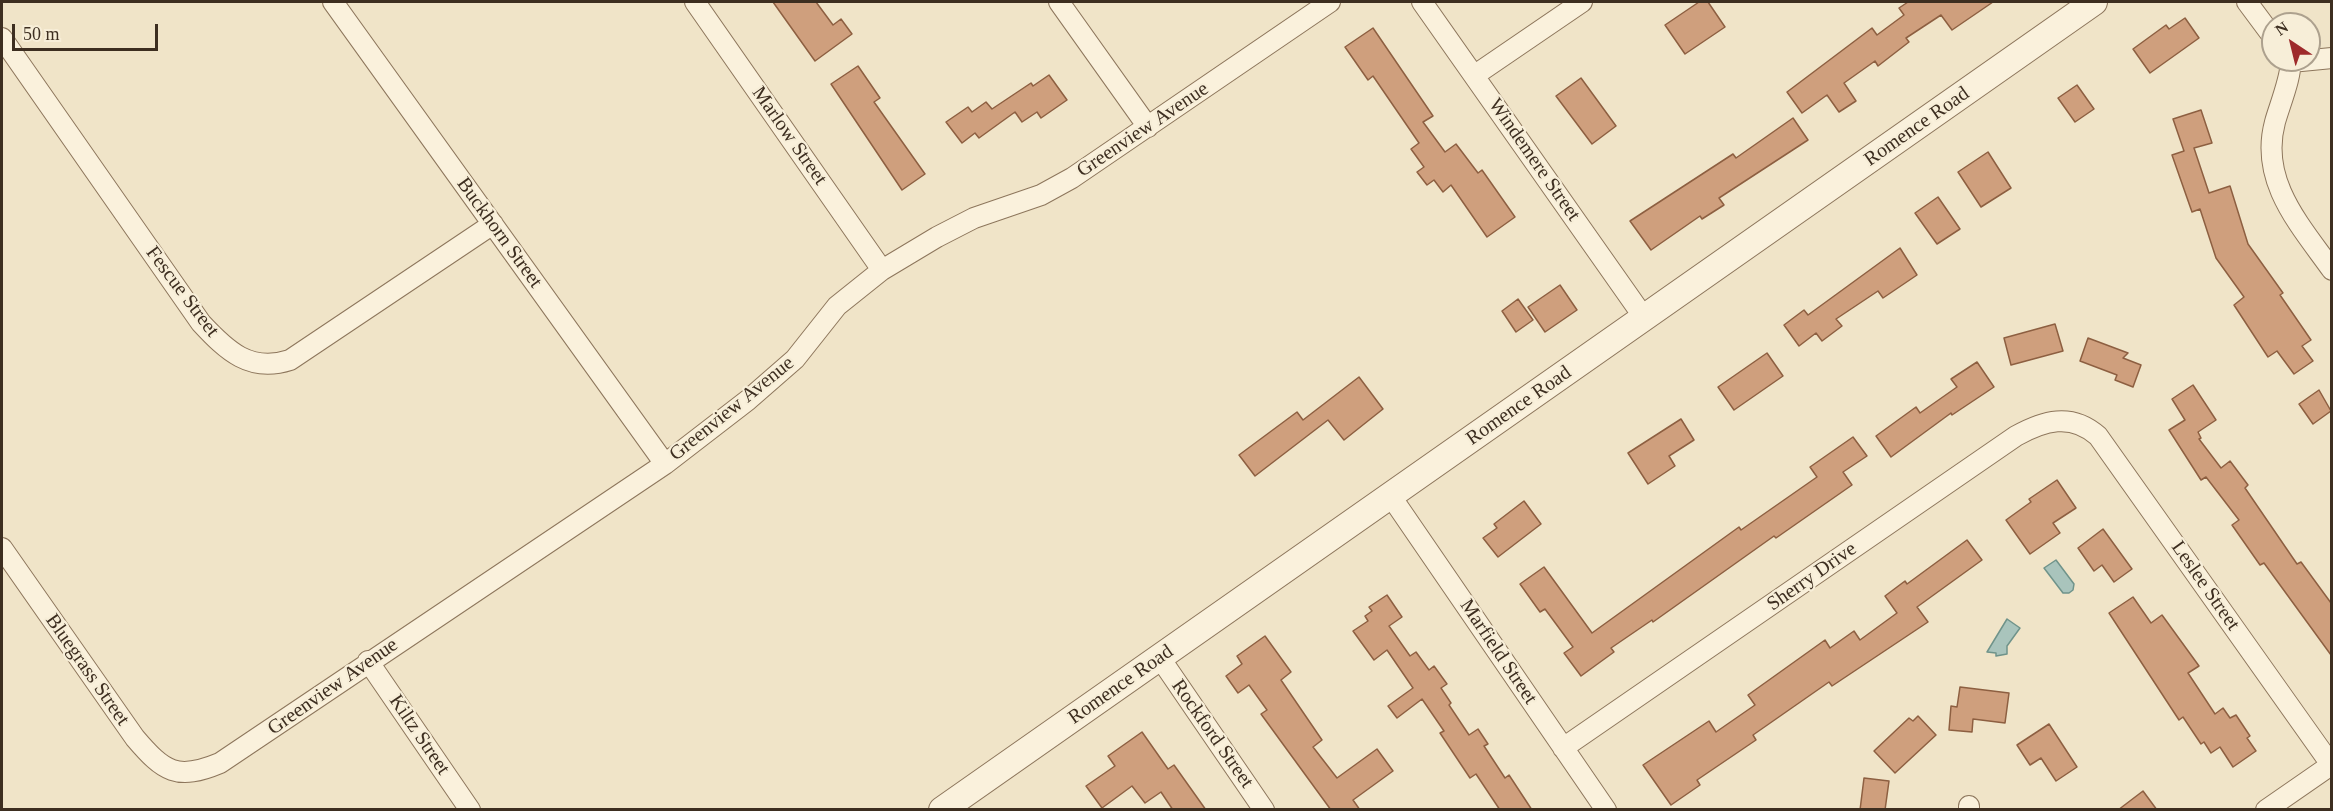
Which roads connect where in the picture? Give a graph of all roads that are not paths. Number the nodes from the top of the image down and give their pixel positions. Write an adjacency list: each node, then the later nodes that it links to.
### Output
1 (333, 2): 14 (street, Buckhorn Street)
2 (695, 2): 15 (street, Marlow Street)
3 (1059, 2): 13 (street)
4 (1330, 2): 13 (street, Greenview Avenue)
5 (1422, 2): 12 (street, Windemere Street)
6 (1582, 2): 12 (street)
7 (2094, 2): 17 (street, Romence Road)
8 (2247, 2): 9 (street)
9 (2261, 21)
10 (2, 38): 14 (street, Fescue Street)
11 (2288, 72): 16 (street)
12 (1475, 75): 17 (street, Windemere Street)
13 (1148, 127): 15 (street, Greenview Avenue)
14 (493, 224): 19 (street, Buckhorn Street)
15 (882, 270): 19 (street, Greenview Avenue)
16 (2331, 270)
17 (1645, 319): 20 (street, Romence Road)
18 (2067, 421): 24 (street, Sherry Drive); 25 (street, Leslee Street)
19 (665, 464): 23 (street, Greenview Avenue)
20 (1390, 495): 22 (street, Romence Road); 24 (street, Marfield Street)
21 (2, 548): 26 (street, Bluegrass Street)
22 (1160, 658): 28 (street, Romence Road); 29 (street, Rockford Street)
23 (368, 661): 26 (street, Greenview Avenue); 27 (street, Kiltz Street)
24 (1563, 748): 30 (street, Marfield Street)
25 (2331, 765): 31 (street)
26 (186, 774)
27 (470, 810)
28 (942, 810)
29 (1264, 810)
30 (1606, 810)
31 (2266, 810)

